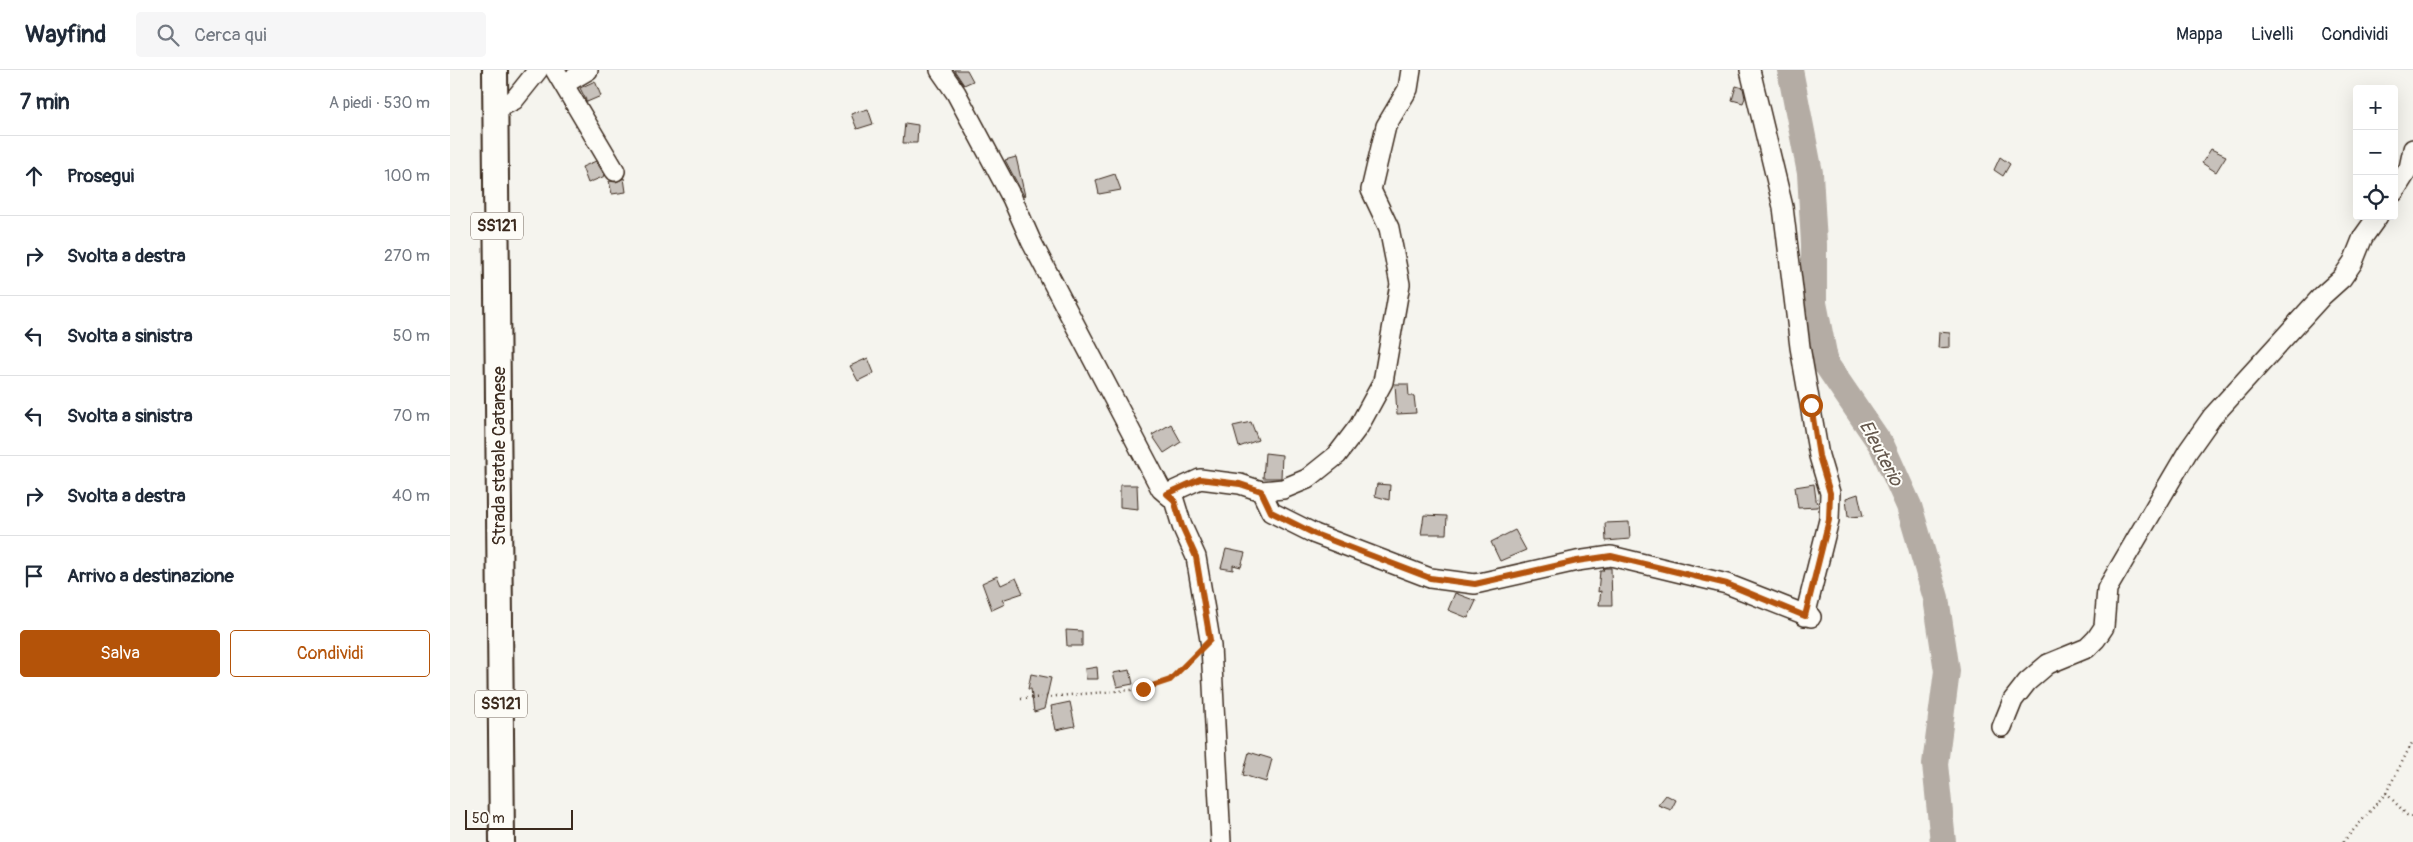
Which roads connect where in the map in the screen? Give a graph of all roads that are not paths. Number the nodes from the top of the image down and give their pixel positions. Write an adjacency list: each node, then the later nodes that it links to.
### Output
1 (495, 70): 8 (main road, Strada statale Catanese / SS121)
2 (538, 70): 8 (street)
3 (588, 70): 7 (street)
4 (940, 70): 14 (street)
5 (1411, 70): 13 (street)
6 (1750, 70): 13 (street)
7 (559, 77): 10 (street)
8 (496, 109): 16 (main road, Strada statale Catanese / SS121)
9 (2413, 149): 11 (street)
10 (615, 171)
11 (2398, 186)
12 (2375, 220): 15 (street)
13 (1261, 491): 14 (street)
14 (1167, 494): 17 (street)
15 (2002, 727)
16 (502, 842)
17 (1221, 842)

